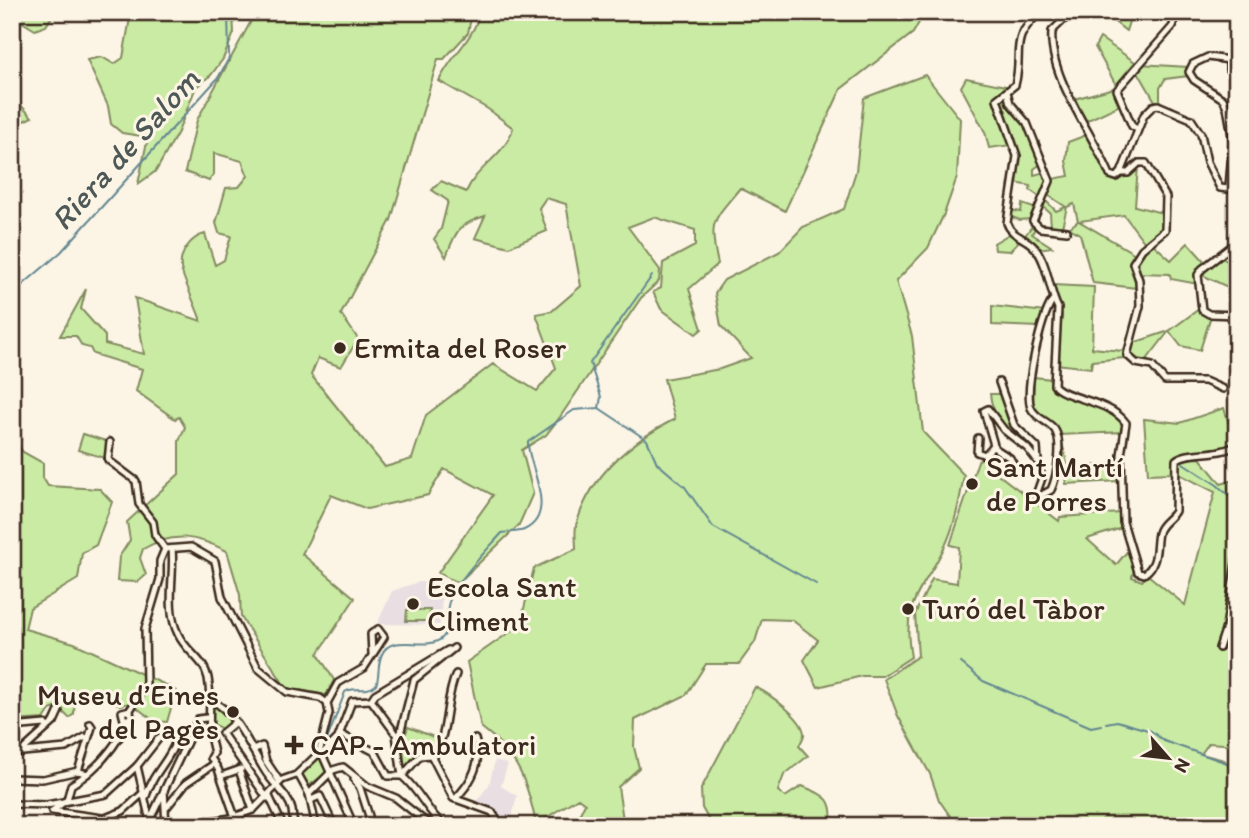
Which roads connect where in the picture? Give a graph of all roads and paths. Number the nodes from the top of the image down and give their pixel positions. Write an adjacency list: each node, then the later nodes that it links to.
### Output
1 (1041, 12): 7 (street)
2 (1175, 12): 8 (street)
3 (1070, 13): 9 (street)
4 (1237, 58): 5 (street)
5 (1229, 60): 6 (street); 10 (street)
6 (1237, 76)
7 (1007, 92): 12 (street); 14 (street)
8 (1137, 130): 9 (street); 10 (street)
9 (1122, 173): 17 (street)
10 (1229, 187): 11 (street)
11 (1237, 190)
12 (1067, 231)
13 (1237, 243): 15 (street)
14 (1052, 302): 20 (street); 22 (street)
15 (1237, 315)
16 (999, 382): 22 (street)
17 (1223, 389)
18 (978, 438): 21 (street)
19 (110, 442): 24 (street)
20 (1237, 445)
21 (993, 447): 22 (street); 23 (street)
22 (1038, 462)
23 (1017, 471)
24 (169, 551): 29 (street); 31 (street); 59 (street)
25 (1237, 556): 26 (street)
26 (1219, 648)
27 (372, 654): 31 (street)
28 (456, 674): 51 (street)
29 (210, 700): 33 (street); 34 (street)
30 (371, 700): 38 (street); 39 (street); 40 (street)
31 (327, 703): 50 (street)
32 (59, 710): 37 (street)
33 (206, 718): 47 (street); 65 (street)
34 (234, 723): 41 (street); 64 (street)
35 (90, 724): 43 (street)
36 (12, 727): 37 (street)
37 (47, 728): 48 (street)
38 (401, 729): 39 (street); 46 (street)
39 (393, 730): 46 (street)
40 (340, 734): 50 (street); 62 (street)
41 (224, 737): 47 (street); 54 (street)
42 (159, 738): 53 (street)
43 (88, 739): 48 (street); 57 (street)
44 (475, 739): 69 (street)
45 (176, 741): 67 (street)
46 (398, 742): 62 (street)
47 (212, 747): 52 (street)
48 (23, 750): 49 (street)
49 (12, 753)
50 (321, 754): 58 (street); 60 (street)
51 (433, 756): 62 (street); 69 (street)
52 (214, 764): 61 (street); 72 (street)
53 (137, 766): 67 (street); 70 (street)
54 (246, 768): 56 (street); 68 (street)
55 (346, 768): 58 (street); 75 (street); 78 (street)
56 (239, 770): 61 (street); 73 (street)
57 (78, 771): 59 (street); 63 (street)
58 (331, 772): 66 (street); 88 (street)
59 (87, 774): 70 (street)
60 (298, 774): 64 (street); 66 (street)
61 (221, 776): 77 (street)
62 (402, 776): 78 (street)
63 (12, 778)
64 (279, 783): 68 (street); 85 (street)
65 (164, 787): 72 (street); 74 (street)
66 (309, 794): 86 (street); 87 (street)
67 (144, 795): 74 (street); 76 (street)
68 (268, 797): 73 (street); 84 (street)
69 (455, 799): 90 (street)
70 (67, 800): 71 (street); 76 (street)
71 (12, 804)
72 (167, 807): 81 (street)
73 (253, 810): 77 (street)
74 (151, 812): 79 (street)
75 (369, 817)
76 (102, 818): 80 (street)
77 (229, 820): 82 (street); 83 (street)
78 (438, 821): 89 (street)
79 (149, 824)
80 (85, 826)
81 (166, 826)
82 (200, 826)
83 (238, 826)
84 (283, 826)
85 (295, 826)
86 (316, 826)
87 (334, 826)
88 (354, 826)
89 (444, 826)
90 (501, 826)

